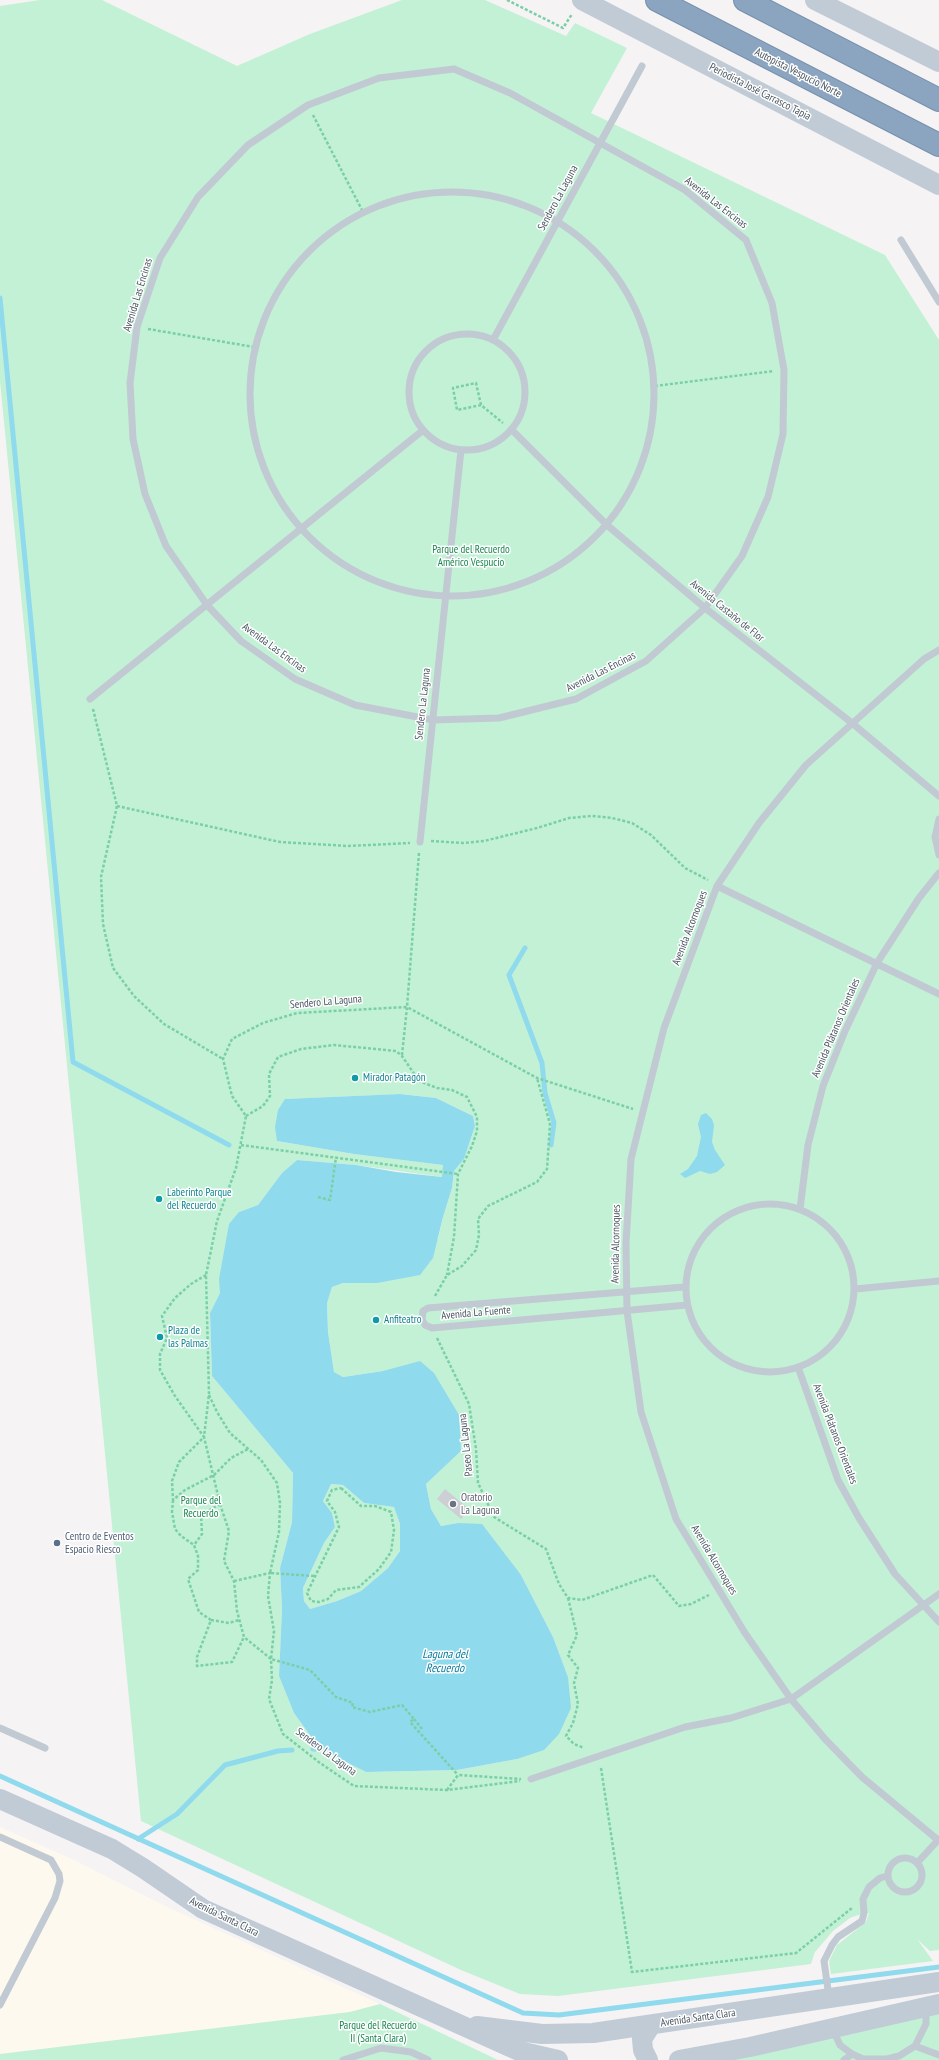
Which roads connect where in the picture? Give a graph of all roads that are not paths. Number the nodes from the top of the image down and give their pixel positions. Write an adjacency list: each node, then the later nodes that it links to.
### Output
1 (582, 0): 10 (street, Periodista José Carrasco Tapia)
2 (657, 0): 9 (highway, Autopista Vespucio Norte)
3 (745, 0): 7 (highway)
4 (815, 0): 5 (street)
5 (939, 62)
6 (642, 66): 8 (lane, Sendero La Laguna)
7 (939, 100)
8 (600, 143): 11 (lane, Sendero La Laguna); 21 (lane, Avenida Las Encinas); 22 (lane, Avenida Las Encinas)
9 (939, 145)
10 (939, 185)
11 (561, 216): 14 (lane, Sendero La Laguna); 18 (lane); 19 (lane)
12 (901, 240): 13 (lane)
13 (939, 302)
14 (493, 340): 15 (lane); 16 (lane)
15 (512, 430): 17 (lane); 18 (lane, Avenida Castaño de Flor)
16 (422, 431): 17 (lane); 19 (lane)
17 (461, 450): 20 (lane, Sendero La Laguna)
18 (607, 525): 20 (lane); 22 (lane, Avenida Castaño de Flor)
19 (300, 530): 20 (lane); 21 (lane)
20 (446, 597): 25 (lane, Sendero La Laguna)
21 (207, 605): 24 (lane); 25 (lane, Avenida Las Encinas)
22 (705, 608): 25 (lane, Avenida Las Encinas); 26 (lane, Avenida Castaño de Flor)
23 (939, 650): 26 (lane, Avenida Alcornoques)
24 (90, 699)
25 (432, 720): 29 (lane, Sendero La Laguna)
26 (852, 723): 27 (lane, Avenida Castaño de Flor); 32 (lane, Avenida Alcornoques)
27 (939, 796)
28 (939, 819): 30 (lane)
29 (420, 842)
30 (939, 855)
31 (939, 873): 33 (lane, Avenida Plátanos Orientales)
32 (717, 886): 33 (lane); 39 (lane, Avenida Alcornoques)
33 (877, 963): 34 (lane); 35 (lane, Avenida Plátanos Orientales)
34 (939, 994)
35 (800, 1209): 37 (lane); 38 (lane)
36 (939, 1281): 38 (lane)
37 (684, 1287): 39 (lane, Avenida La Fuente); 40 (lane)
38 (855, 1289): 42 (lane)
39 (627, 1291): 41 (lane, Avenida Alcornoques); 41 (lane, Avenida La Fuente)
40 (687, 1305): 41 (lane, Avenida La Fuente); 42 (lane)
41 (627, 1311): 46 (lane, Avenida Alcornoques)
42 (798, 1367): 44 (lane, Avenida Plátanos Orientales)
43 (939, 1594): 44 (lane)
44 (922, 1605): 45 (lane, Avenida Plátanos Orientales); 46 (lane)
45 (939, 1622)
46 (791, 1699): 49 (lane); 52 (lane, Avenida Alcornoques)
47 (0, 1728): 48 (lane)
48 (45, 1748)
49 (531, 1779)
50 (0, 1799): 59 (street, Avenida Santa Clara)
51 (0, 1837): 57 (lane)
52 (938, 1839): 53 (lane)
53 (917, 1862): 54 (lane); 54 (lane)
54 (887, 1876): 56 (lane)
55 (939, 1982): 56 (street, Avenida Santa Clara)
56 (829, 1994): 60 (street, Avenida Santa Clara)
57 (0, 2005)
58 (932, 2006): 61 (street); 62 (lane)
59 (456, 2023): 60 (street, Avenida Santa Clara); 67 (street, Avenida Santa Clara)
60 (651, 2025): 68 (street)
61 (832, 2028): 63 (lane); 69 (street)
62 (915, 2046): 63 (lane); 64 (lane)
63 (852, 2054): 70 (lane)
64 (939, 2055)
65 (344, 2060): 66 (lane)
66 (428, 2060)
67 (558, 2060)
68 (648, 2060)
69 (679, 2060)
70 (844, 2060)

